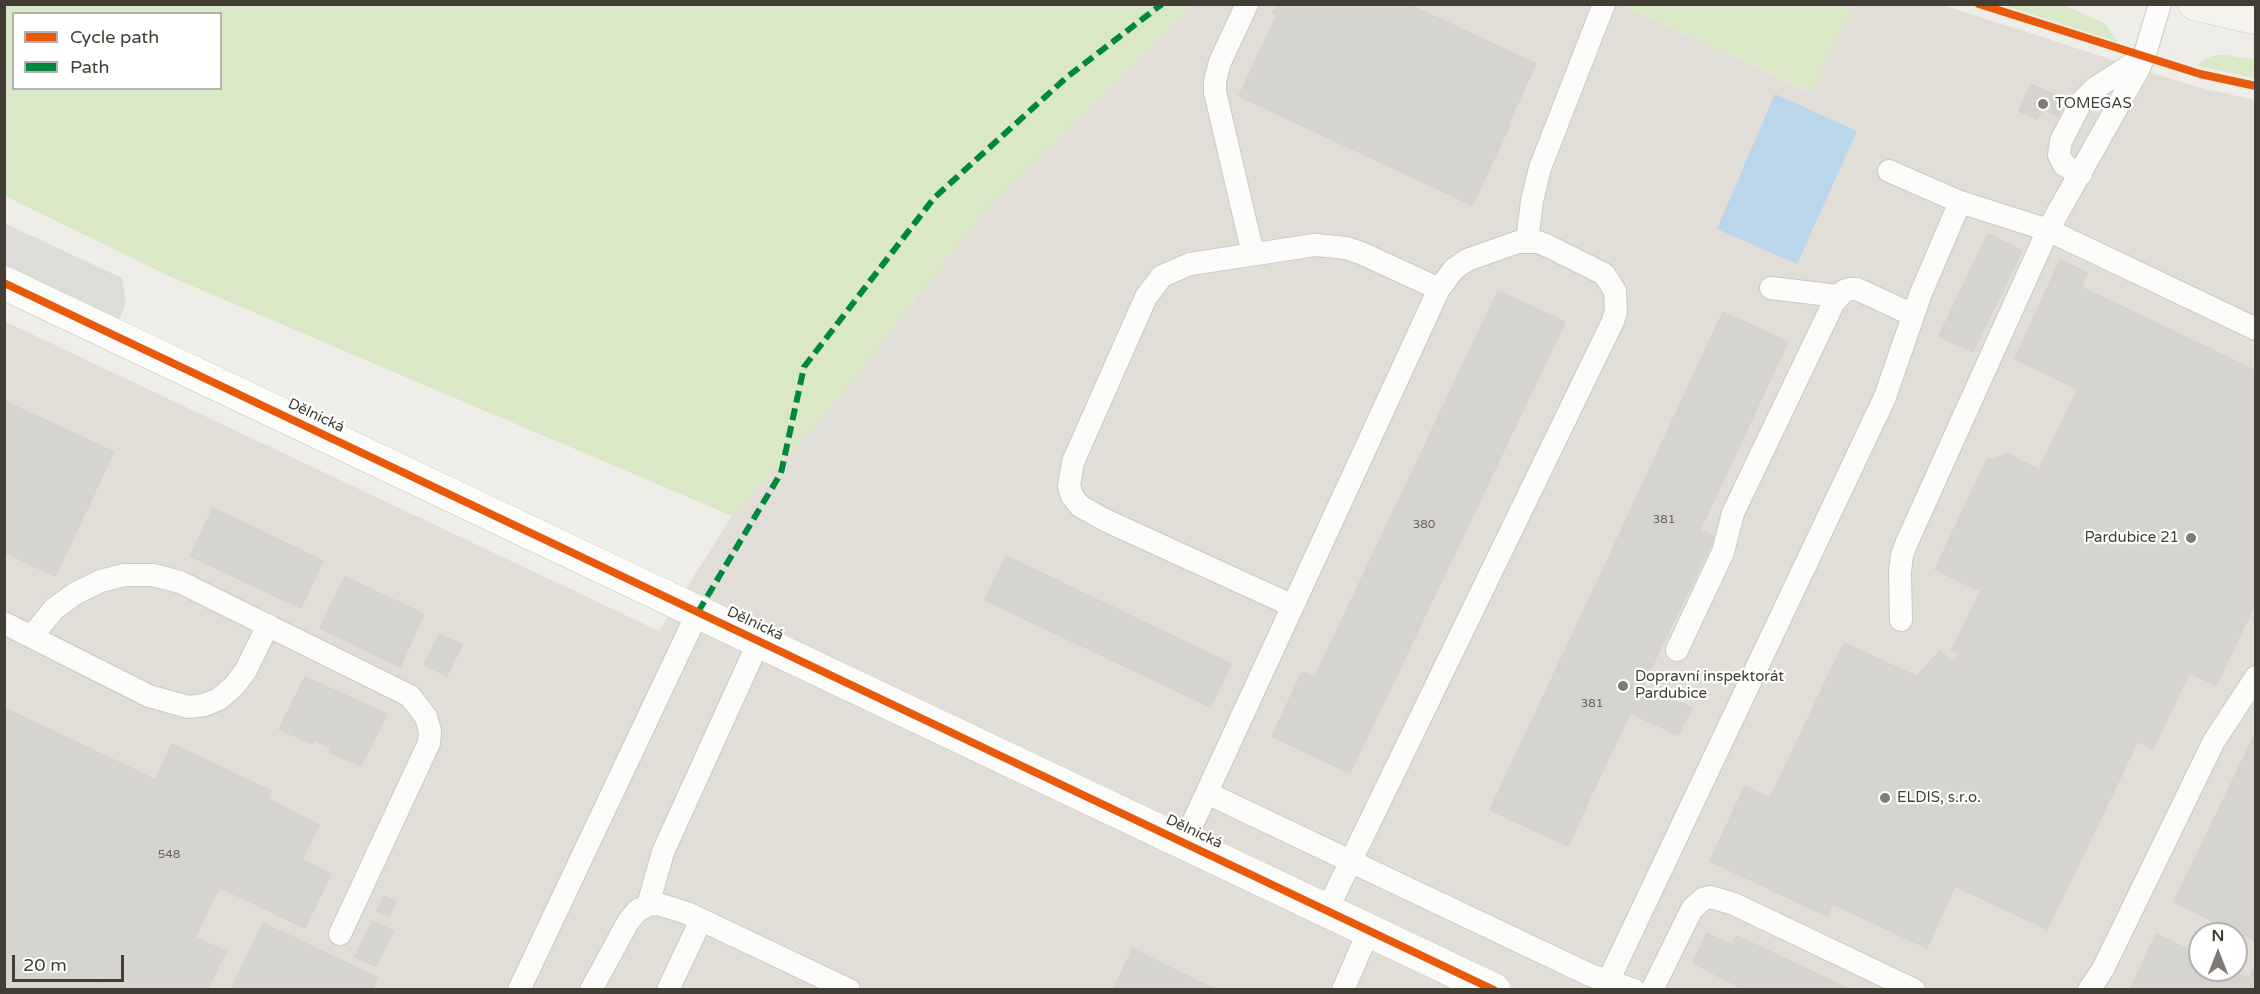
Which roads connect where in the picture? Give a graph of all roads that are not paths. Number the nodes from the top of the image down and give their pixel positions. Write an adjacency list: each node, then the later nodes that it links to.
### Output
1 (1247, 4): 12 (lane)
2 (1604, 4): 11 (lane)
3 (2160, 4): 6 (lane)
4 (2195, 4): 5 (main road)
5 (2256, 18)
6 (2144, 57): 8 (lane); 8 (lane)
7 (1888, 171): 9 (lane)
8 (2081, 174): 10 (lane)
9 (1960, 202): 10 (lane); 17 (lane)
10 (2048, 230): 18 (lane); 21 (lane)
11 (1527, 242): 15 (lane); 30 (lane)
12 (1254, 254): 15 (lane); 19 (lane)
13 (4, 283): 20 (street, Dělnická)
14 (1771, 288): 16 (lane)
15 (1439, 289): 19 (lane)
16 (1838, 296): 17 (lane); 26 (lane)
17 (1913, 315): 36 (lane)
18 (2256, 329)
19 (1293, 606): 28 (lane)
20 (698, 612): 25 (street, Dělnická); 37 (lane)
21 (1901, 620)
22 (4, 623): 24 (lane)
23 (268, 625): 24 (lane); 24 (lane); 35 (lane)
24 (32, 636)
25 (759, 641): 29 (street, Dělnická); 31 (lane)
26 (1677, 650)
27 (2256, 677): 46 (lane)
28 (1207, 793): 29 (lane); 30 (lane)
29 (1184, 842): 32 (street, Dělnická)
30 (1350, 862): 32 (lane); 36 (lane)
31 (648, 905): 33 (lane); 38 (lane)
32 (1327, 910): 34 (street, Dělnická)
33 (701, 920): 39 (lane); 40 (lane)
34 (1370, 930): 41 (lane); 42 (street, Dělnická)
35 (340, 934)
36 (1606, 985): 43 (lane)
37 (519, 990)
38 (591, 990)
39 (668, 990)
40 (849, 990)
41 (1342, 990)
42 (1494, 990)
43 (1634, 990)
44 (1652, 990): 45 (lane)
45 (1914, 990)
46 (2089, 990)

